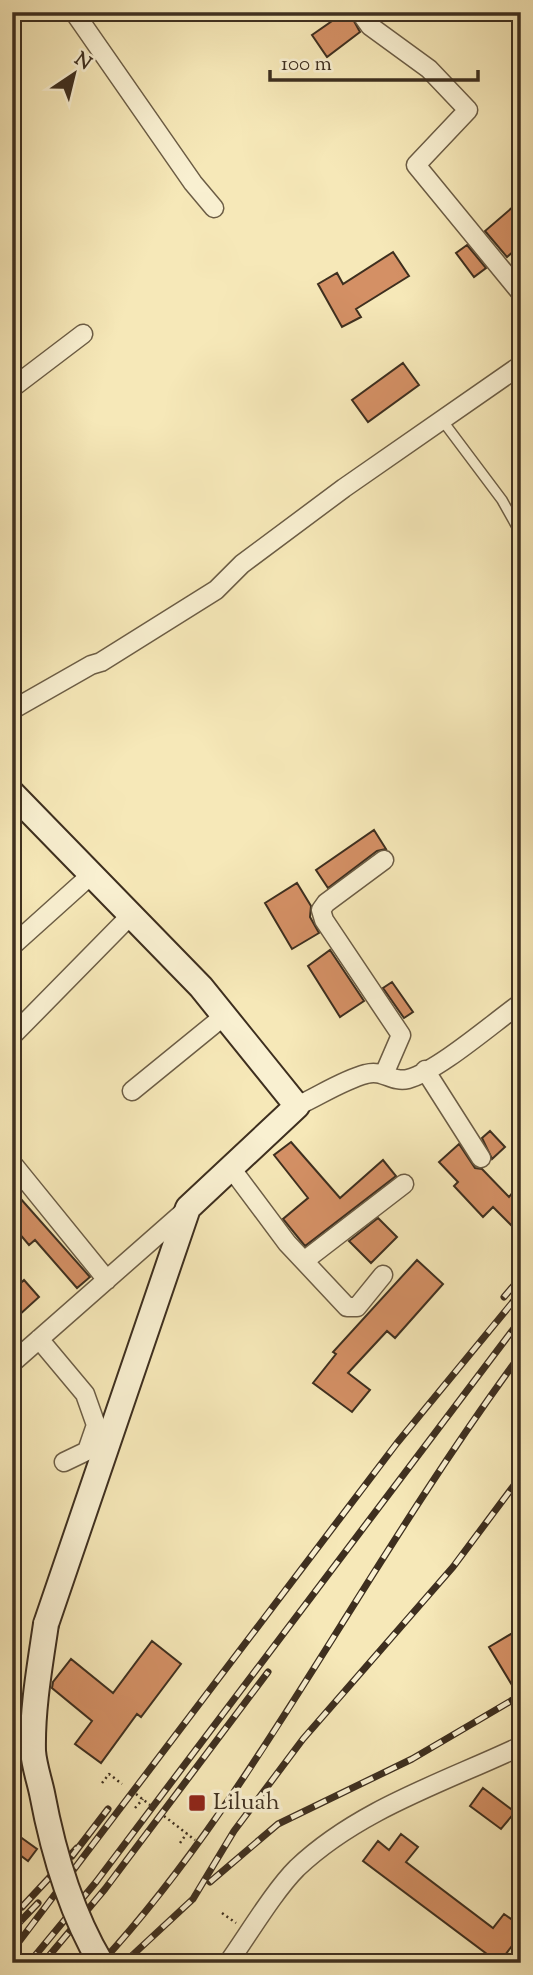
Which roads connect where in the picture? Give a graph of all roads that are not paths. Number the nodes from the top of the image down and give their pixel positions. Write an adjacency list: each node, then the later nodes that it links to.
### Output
1 (75, 12): 3 (street)
2 (360, 12): 4 (street)
3 (214, 208)
4 (521, 293)
5 (83, 334): 7 (street)
6 (521, 365): 8 (street)
7 (12, 388)
8 (442, 420): 9 (lane); 10 (street)
9 (521, 534)
10 (12, 710)
11 (12, 793): 13 (street)
12 (384, 860): 20 (street)
13 (92, 874): 14 (street); 15 (street)
14 (131, 915): 17 (street); 18 (street)
15 (12, 946)
16 (521, 1003): 19 (street)
17 (224, 1016): 21 (street); 22 (street)
18 (12, 1036)
19 (425, 1070): 20 (street); 23 (street)
20 (385, 1072): 22 (street)
21 (132, 1091)
22 (297, 1106): 25 (street)
23 (481, 1158)
24 (12, 1163): 30 (street)
25 (230, 1168): 27 (street); 28 (street)
26 (404, 1184): 28 (street)
27 (187, 1208): 30 (street); 35 (street, bridge)
28 (304, 1261): 29 (street)
29 (383, 1275)
30 (107, 1280): 31 (street)
31 (39, 1339): 32 (street); 33 (street)
32 (12, 1363)
33 (64, 1462)
34 (521, 1746): 36 (street)
35 (101, 1963)
36 (228, 1963)

